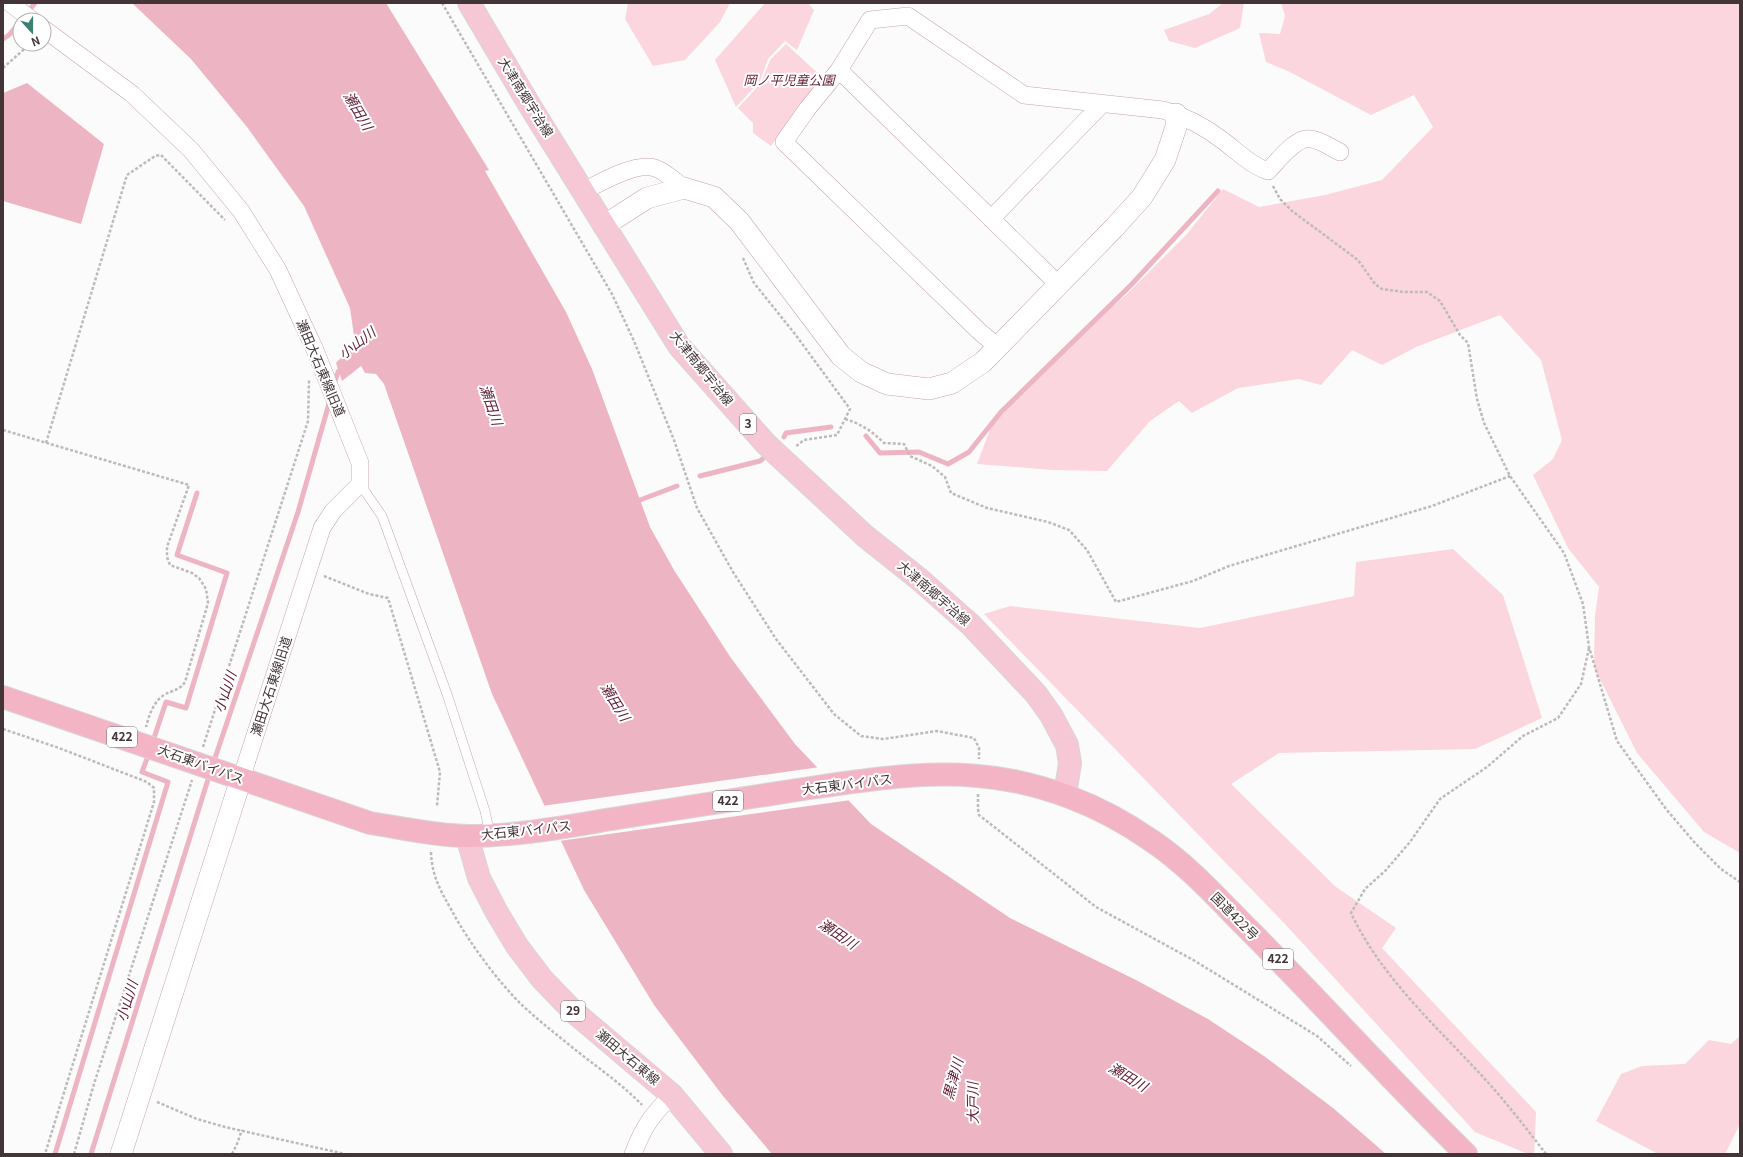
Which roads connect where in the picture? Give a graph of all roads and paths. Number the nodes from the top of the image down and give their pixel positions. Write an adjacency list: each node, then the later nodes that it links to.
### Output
1 (442, 3): 30 (path)
2 (469, 3): 12 (main road, 大津南郷宇治線 / 3)
3 (52, 35): 24 (street, 瀬田大石東線旧道)
4 (21, 52): 5 (path)
5 (3, 68)
6 (839, 70): 7 (street); 13 (street); 18 (street)
7 (1102, 104): 8 (street); 13 (street)
8 (1176, 114): 10 (street); 17 (street)
9 (1340, 152): 10 (street)
10 (1268, 172): 23 (path)
11 (684, 188): 12 (street); 15 (street); 18 (street)
12 (584, 191): 15 (main road, 大津南郷宇治線 / 3)
13 (991, 219): 17 (street)
14 (226, 221): 21 (path)
15 (605, 225): 22 (main road, 大津南郷宇治線 / 3)
16 (742, 256): 19 (path)
17 (1059, 285): 18 (street)
18 (998, 347)
19 (845, 419): 22 (path); 23 (path)
20 (3, 430): 21 (path)
21 (46, 443): 29 (path)
22 (781, 459): 32 (main road, 大津南郷宇治線 / 3)
23 (1510, 476): 26 (path)
24 (360, 484): 25 (street, 瀬田大石東線旧道); 34 (lane)
25 (307, 570): 31 (street, 瀬田大石東線旧道); 33 (path)
26 (1589, 647): 37 (path); 50 (path)
27 (3, 697): 29 (highway, 大石東バイパス / 422)
28 (3, 730): 43 (path)
29 (141, 743): 31 (highway, 大石東バイパス / 422)
30 (979, 776): 32 (highway, 大石東バイパス / 422); 34 (highway, 大石東バイパス / 422); 38 (path)
31 (241, 779): 35 (highway, 大石東バイパス / 422); 40 (street)
32 (1065, 795): 49 (highway, 国道422号 / 422)
33 (437, 806)
34 (490, 834): 35 (highway, 大石東バイパス / 422)
35 (467, 836): 39 (main road, 瀬田大石東線 / 29)
36 (432, 850): 41 (path)
37 (1740, 882)
38 (1357, 1070)
39 (672, 1095): 41 (street); 48 (main road, 瀬田大石東線 / 29)
40 (140, 1096): 42 (path); 44 (street)
41 (652, 1115): 47 (street)
42 (242, 1130): 45 (path); 46 (path)
43 (45, 1154)
44 (121, 1154)
45 (232, 1154)
46 (345, 1154)
47 (633, 1154)
48 (721, 1154)
49 (1466, 1154)
50 (1546, 1154)

